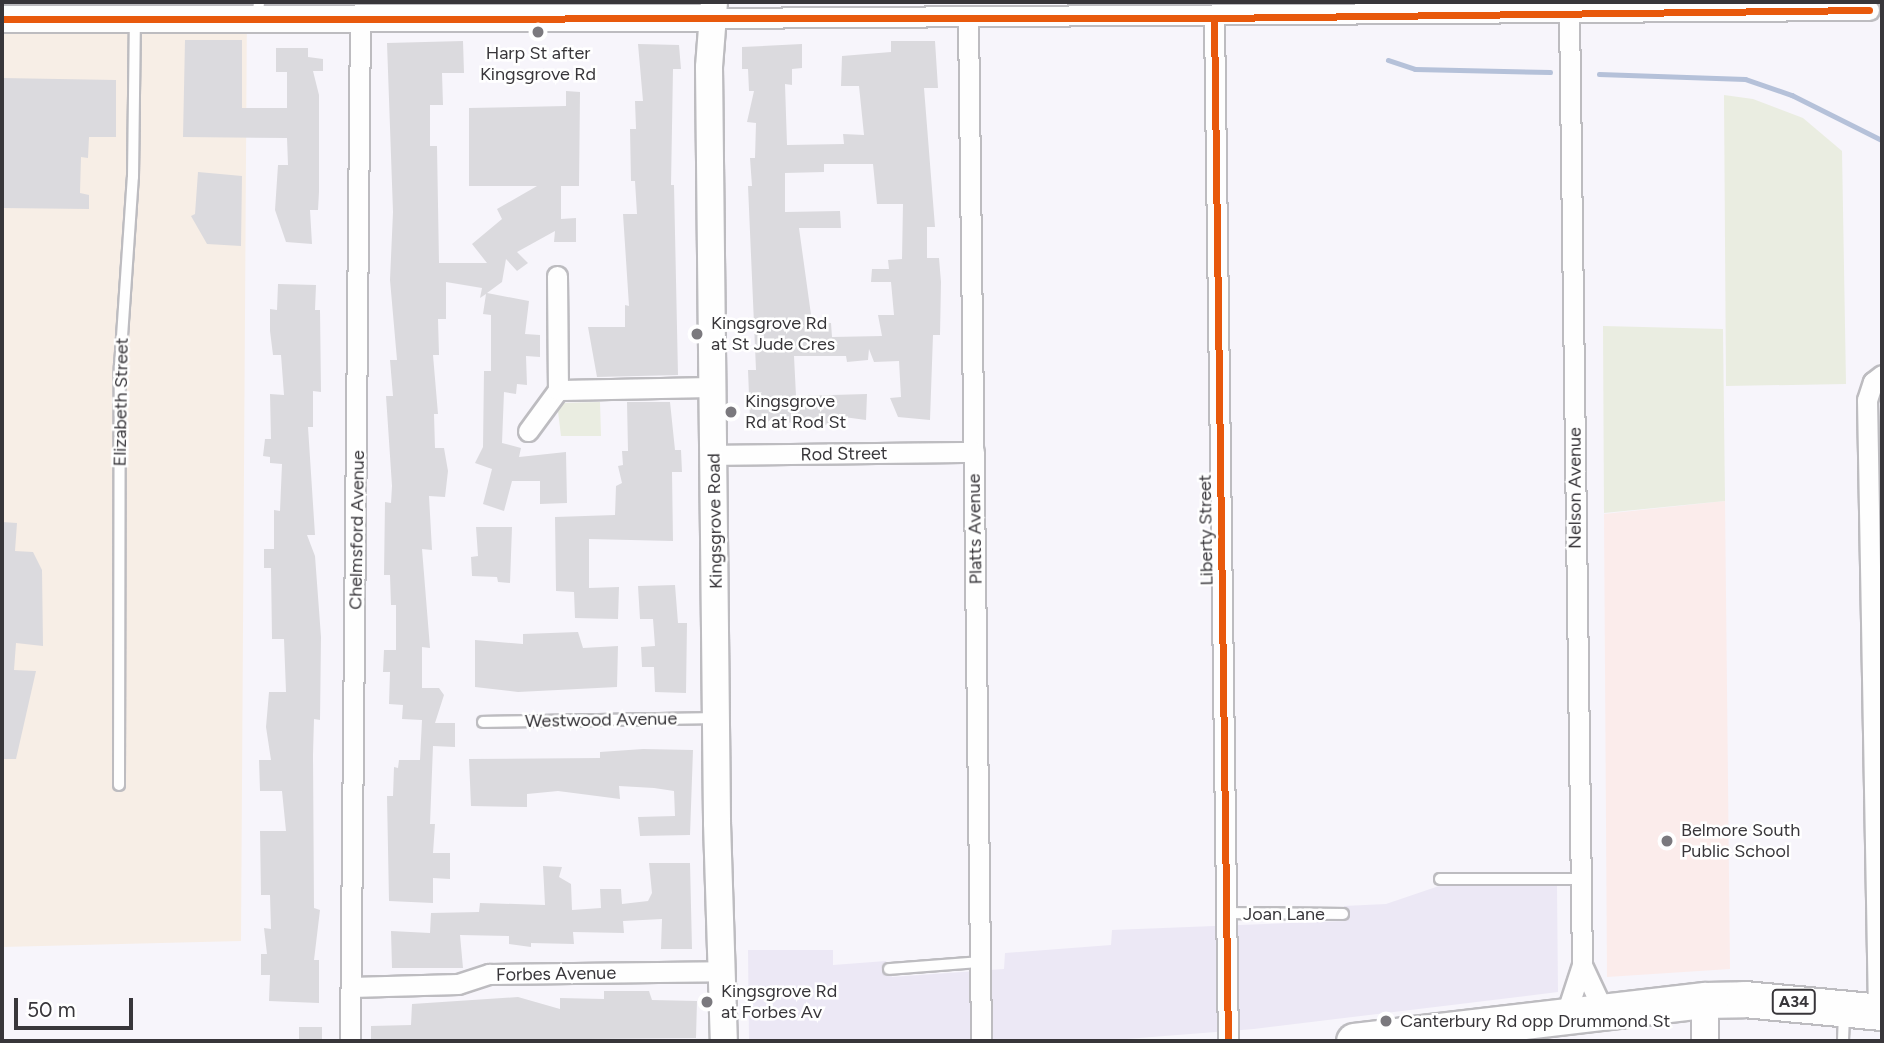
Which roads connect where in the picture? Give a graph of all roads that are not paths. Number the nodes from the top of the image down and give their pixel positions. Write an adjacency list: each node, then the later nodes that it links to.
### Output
1 (1335, 8): 2 (street); 7 (street)
2 (1580, 8): 5 (street); 23 (street, Nelson Avenue)
3 (258, 10): 9 (main road); 10 (main road)
4 (713, 10): 6 (street); 9 (main road); 13 (main road, Kingsgrove Road)
5 (1873, 11)
6 (968, 18): 7 (street); 16 (street, Platts Avenue)
7 (1214, 18): 24 (street, Liberty Street)
8 (2, 19): 10 (main road)
9 (360, 19): 30 (street, Chelmsford Avenue)
10 (135, 20): 20 (lane, Elizabeth Street)
11 (557, 276): 14 (street)
12 (1878, 378): 21 (street)
13 (713, 387): 14 (street); 17 (main road, Kingsgrove Road)
14 (558, 390): 15 (street)
15 (528, 431)
16 (974, 452): 17 (street, Rod Street); 26 (street, Platts Avenue)
17 (714, 455): 18 (main road, Kingsgrove Road)
18 (719, 718): 19 (lane, Westwood Avenue); 29 (main road, Kingsgrove Road)
19 (483, 722)
20 (119, 785)
21 (1879, 873): 34 (street)
22 (1440, 879): 23 (lane)
23 (1581, 879): 27 (street, Nelson Avenue)
24 (1225, 913): 25 (lane, Joan Lane); 38 (street, Liberty Street)
25 (1343, 914)
26 (980, 962): 28 (lane); 37 (street, Platts Avenue)
27 (1582, 965): 32 (street, Nelson Avenue); 33 (street, Nelson Avenue)
28 (889, 969)
29 (721, 971): 30 (street, Forbes Avenue); 36 (main road, Kingsgrove Road)
30 (351, 987): 35 (street, Chelmsford Avenue)
31 (1705, 1000): 32 (highway, A34); 34 (highway, A34); 40 (main road)
32 (1602, 1010): 33 (highway, A34)
33 (1566, 1014): 39 (highway, A34)
34 (1862, 1018)
35 (349, 1041)
36 (724, 1041)
37 (981, 1041)
38 (1228, 1041)
39 (1354, 1041)
40 (1705, 1041)

